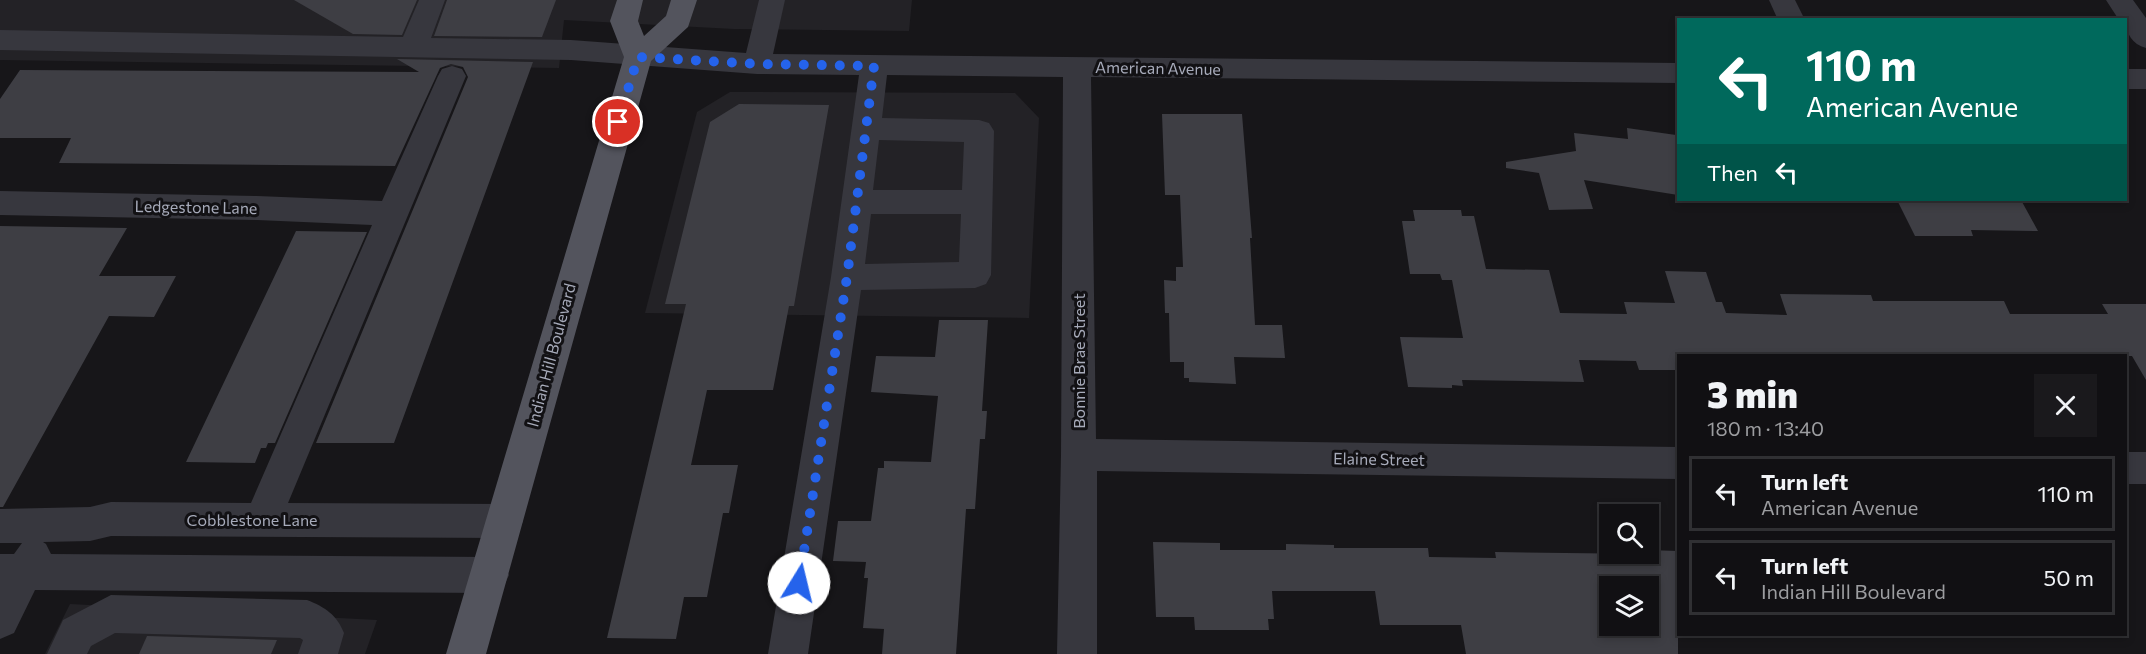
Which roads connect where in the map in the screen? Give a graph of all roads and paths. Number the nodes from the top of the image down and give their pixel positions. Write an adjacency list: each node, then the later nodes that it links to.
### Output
1 (432, 0): 10 (street)
2 (630, 0): 11 (main road)
3 (684, 0): 11 (main road)
4 (772, 0): 12 (street)
5 (1782, 0): 7 (street)
6 (2119, 0): 8 (street)
7 (1791, 18)
8 (2146, 38)
9 (0, 40): 10 (street, American Avenue)
10 (413, 47): 11 (street, American Avenue)
11 (638, 57): 12 (street, American Avenue); 30 (main road, Indian Hill Boulevard)
12 (757, 64): 13 (street, American Avenue)
13 (874, 66): 14 (street, American Avenue); 19 (street)
14 (1077, 67): 15 (street, American Avenue); 25 (street, Bonnie Brae Street)
15 (1677, 73)
16 (452, 76): 23 (street)
17 (2127, 79): 18 (street)
18 (2146, 80)
19 (867, 129): 20 (street); 21 (street)
20 (856, 202): 21 (street); 24 (street)
21 (977, 202): 24 (street)
22 (0, 203): 23 (street, Ledgestone Lane)
23 (391, 214): 29 (street)
24 (847, 277): 39 (street)
25 (1079, 455): 26 (street, Elaine Street); 40 (street, Bonnie Brae Street)
26 (1677, 463)
27 (2127, 468): 28 (street)
28 (2146, 468)
29 (263, 521): 30 (street, Cobblestone Lane); 31 (street, Cobblestone Lane)
30 (505, 522): 34 (main road, Indian Hill Boulevard)
31 (49, 525): 32 (street, Cobblestone Lane); 33 (street)
32 (0, 526)
33 (13, 572): 34 (street); 35 (street)
34 (490, 575): 38 (main road, Indian Hill Boulevard)
35 (0, 620)
36 (67, 654): 37 (street)
37 (318, 654)
38 (466, 654)
39 (788, 654)
40 (1077, 654)

